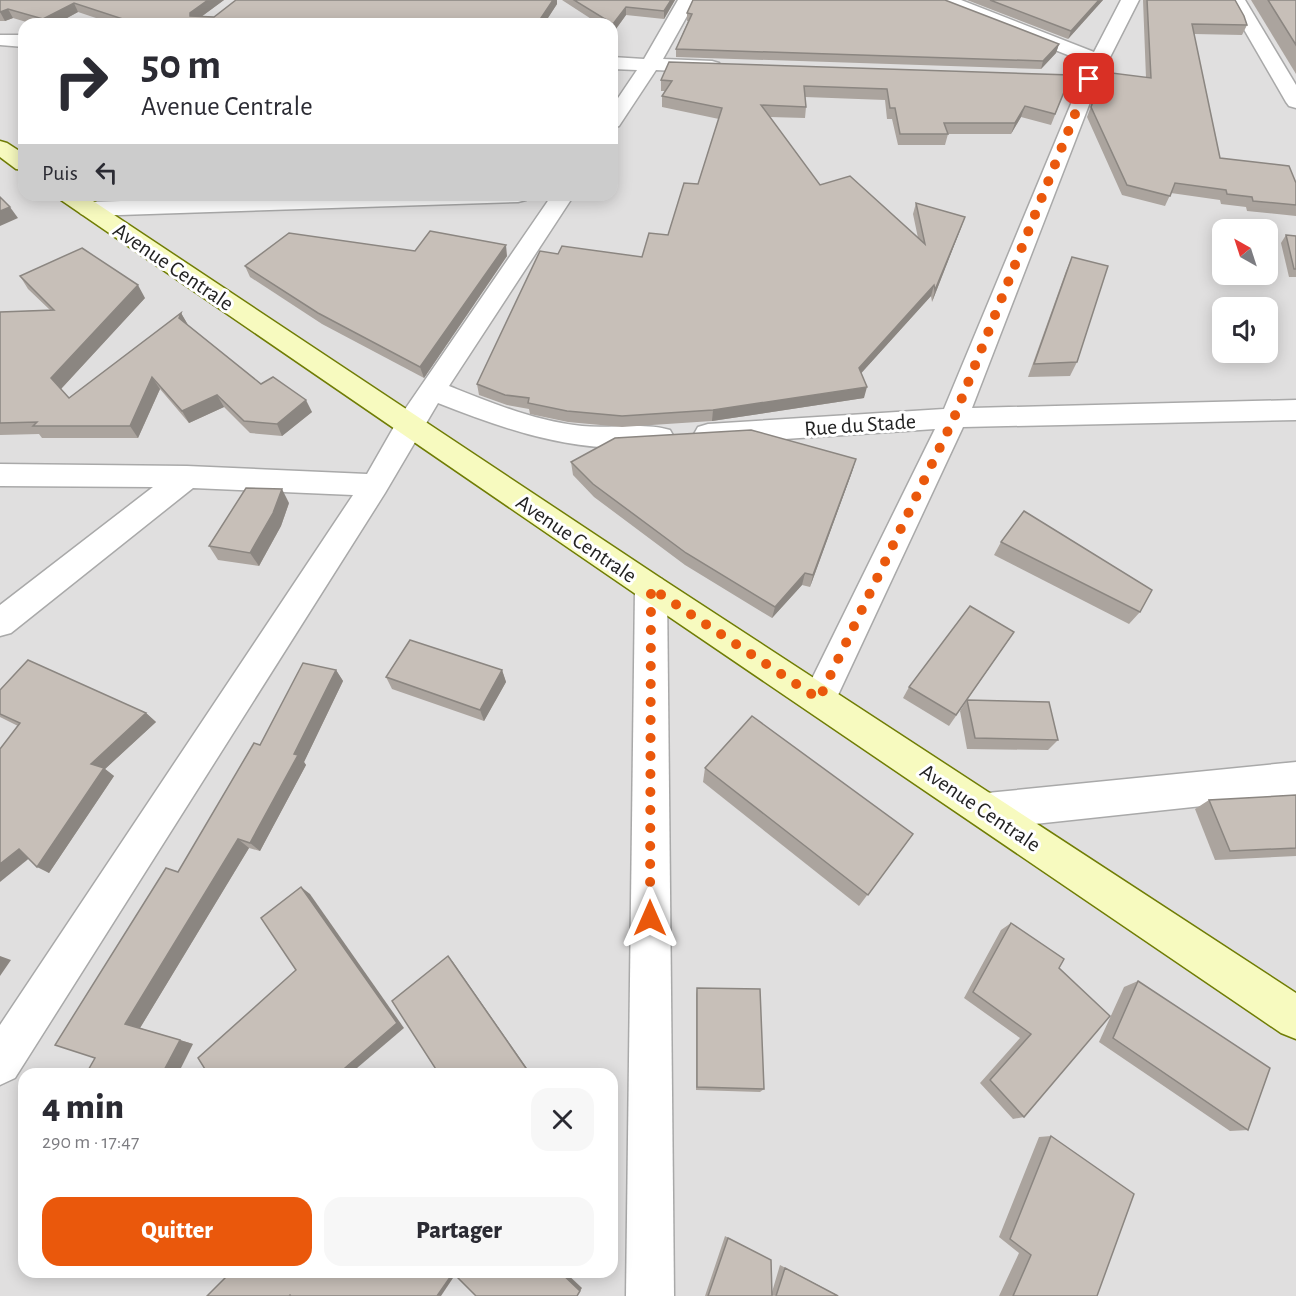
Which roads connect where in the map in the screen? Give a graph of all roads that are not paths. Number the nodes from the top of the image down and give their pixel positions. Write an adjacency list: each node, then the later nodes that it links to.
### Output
1 (687, 0): 8 (street)
2 (945, 0): 10 (street)
3 (1130, 0): 10 (street)
4 (1236, 0): 11 (street)
5 (0, 40): 6 (street)
6 (18, 41)
7 (618, 63): 8 (street)
8 (650, 65): 9 (street); 12 (street)
9 (733, 68)
10 (1084, 73): 20 (street)
11 (1296, 102)
12 (618, 113)
13 (0, 147): 14 (main road)
14 (18, 160)
15 (142, 201): 17 (street)
16 (559, 201): 18 (street)
17 (79, 202): 21 (main road, Avenue Centrale)
18 (432, 390): 20 (street, Rue du Stade); 21 (street)
19 (1296, 410): 20 (street, Rue du Stade)
20 (954, 418): 27 (street)
21 (409, 424): 24 (street); 25 (main road, Avenue Centrale)
22 (0, 475): 23 (street)
23 (187, 477): 24 (street); 26 (street)
24 (375, 484): 31 (street)
25 (651, 588): 27 (main road, Avenue Centrale); 32 (street)
26 (0, 623)
27 (819, 699): 29 (main road, Avenue Centrale)
28 (1296, 778): 29 (street)
29 (987, 812): 30 (main road, Avenue Centrale)
30 (1296, 1018)
31 (0, 1063)
32 (650, 1296)

